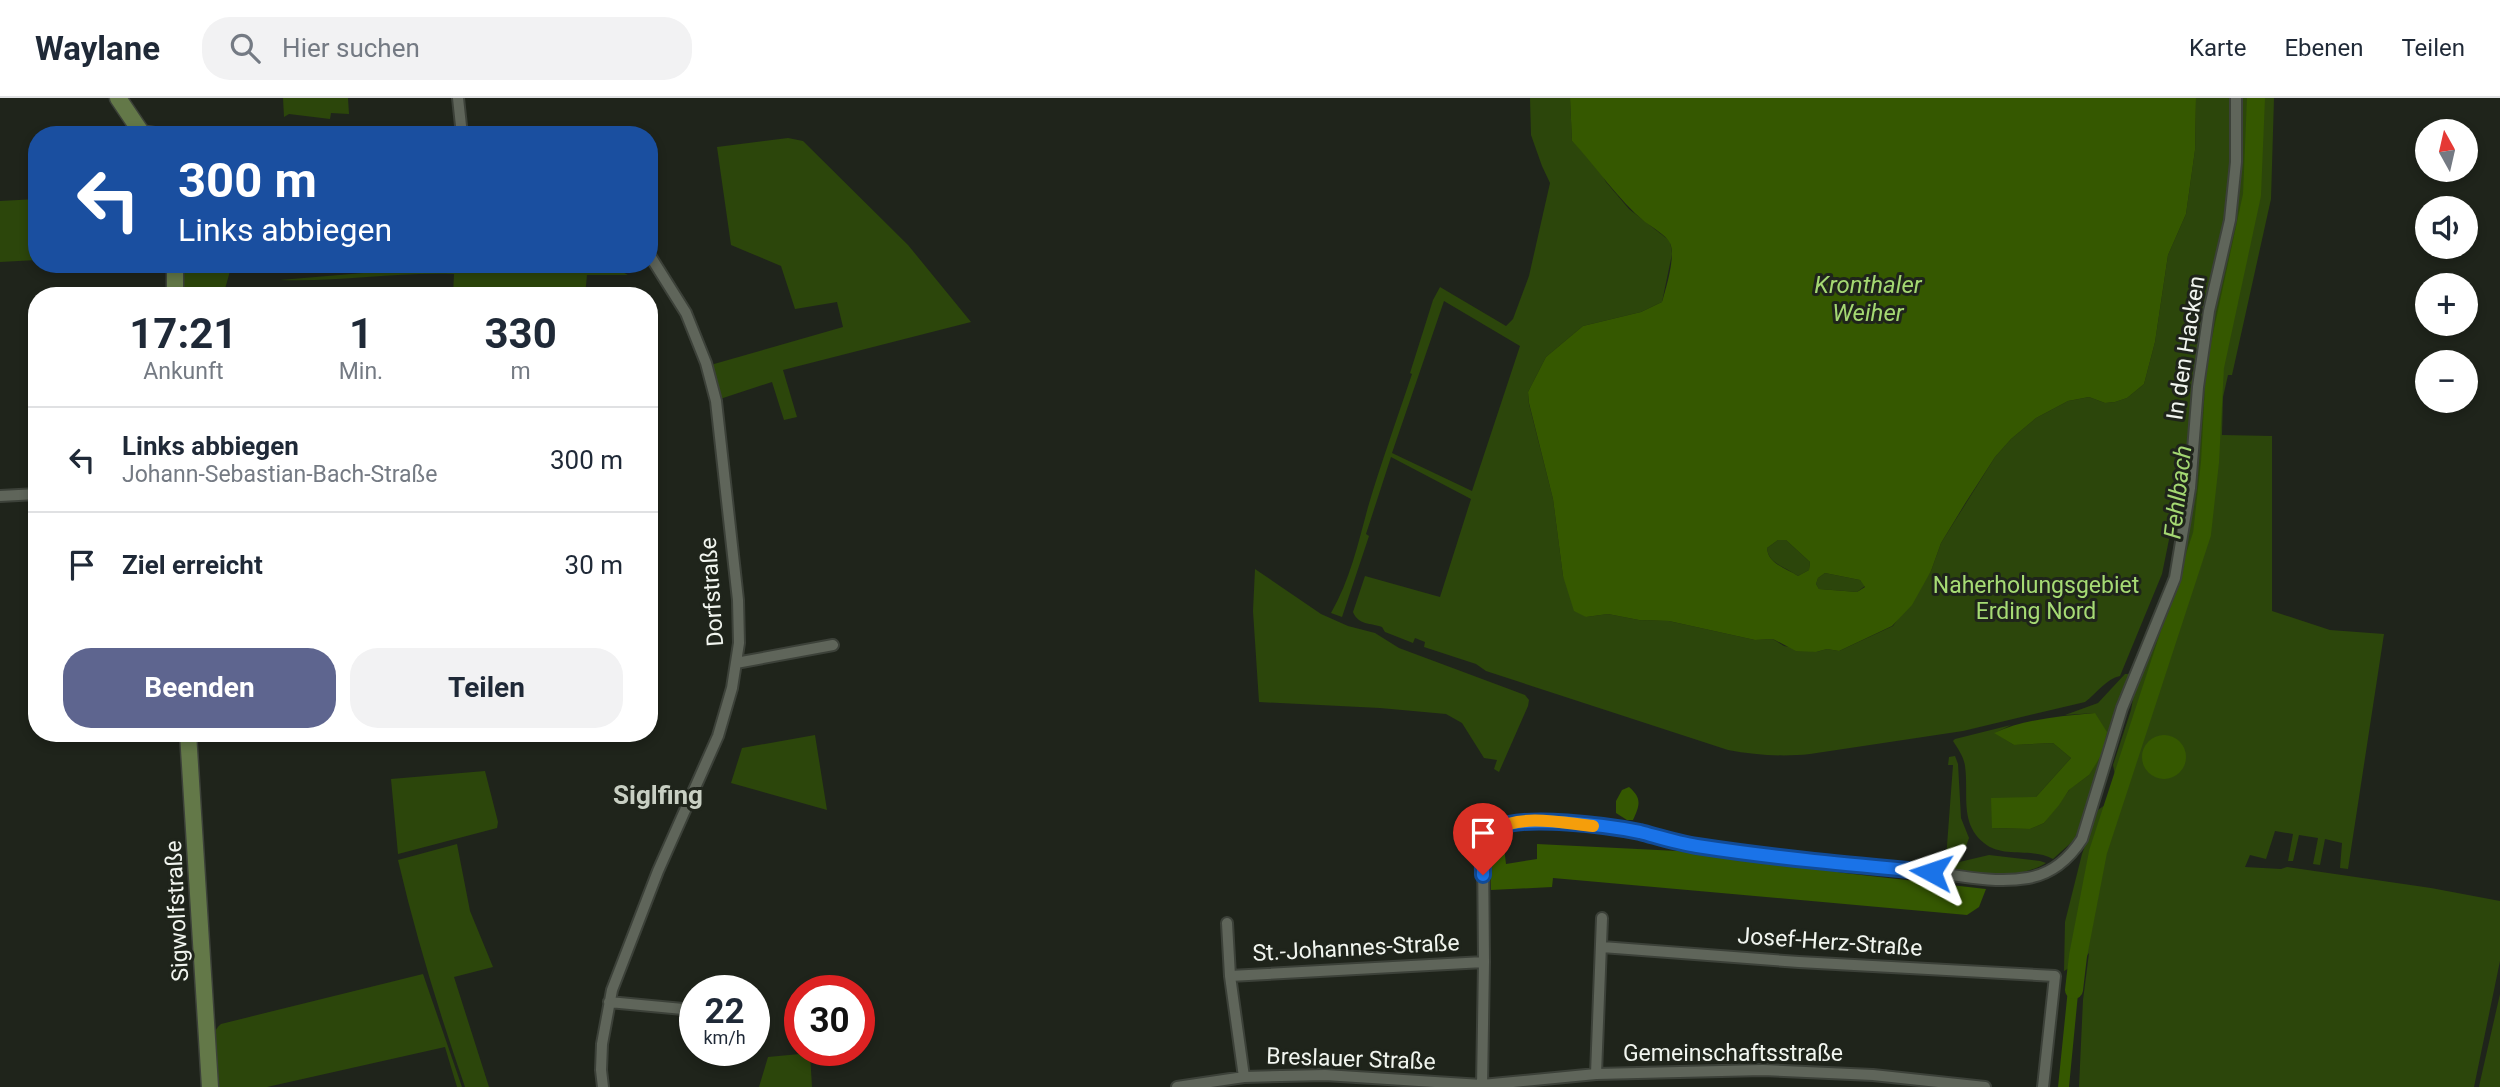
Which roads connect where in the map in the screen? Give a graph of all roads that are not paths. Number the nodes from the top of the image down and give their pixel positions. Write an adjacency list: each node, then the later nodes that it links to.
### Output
1 (118, 98): 4 (street)
2 (458, 98): 5 (street)
3 (2236, 98): 15 (street, In den Hacken)
4 (137, 126)
5 (460, 126)
6 (658, 265): 10 (street, Dorfstraße)
7 (28, 494): 8 (street)
8 (0, 496)
9 (833, 645): 10 (street)
10 (736, 663): 17 (street, Dorfstraße)
11 (189, 742): 22 (street, Sigwolfstraße)
12 (1602, 918): 14 (street)
13 (1227, 923): 16 (street)
14 (1602, 947): 19 (street); 26 (street, Josef-Herz-Straße)
15 (1484, 962): 16 (street, St.-Johannes-Straße); 21 (street)
16 (1230, 976): 20 (street)
17 (609, 1002): 18 (street); 23 (street, Dorfstraße)
18 (679, 1009)
19 (1596, 1074): 21 (street, Gemeinschaftsstraße); 25 (street, Gemeinschaftsstraße)
20 (1244, 1077): 21 (street, Breslauer Straße); 24 (street, Breslauer Straße)
21 (1482, 1086)
22 (210, 1087)
23 (603, 1087)
24 (1177, 1087)
25 (1984, 1087)
26 (2043, 1087)

